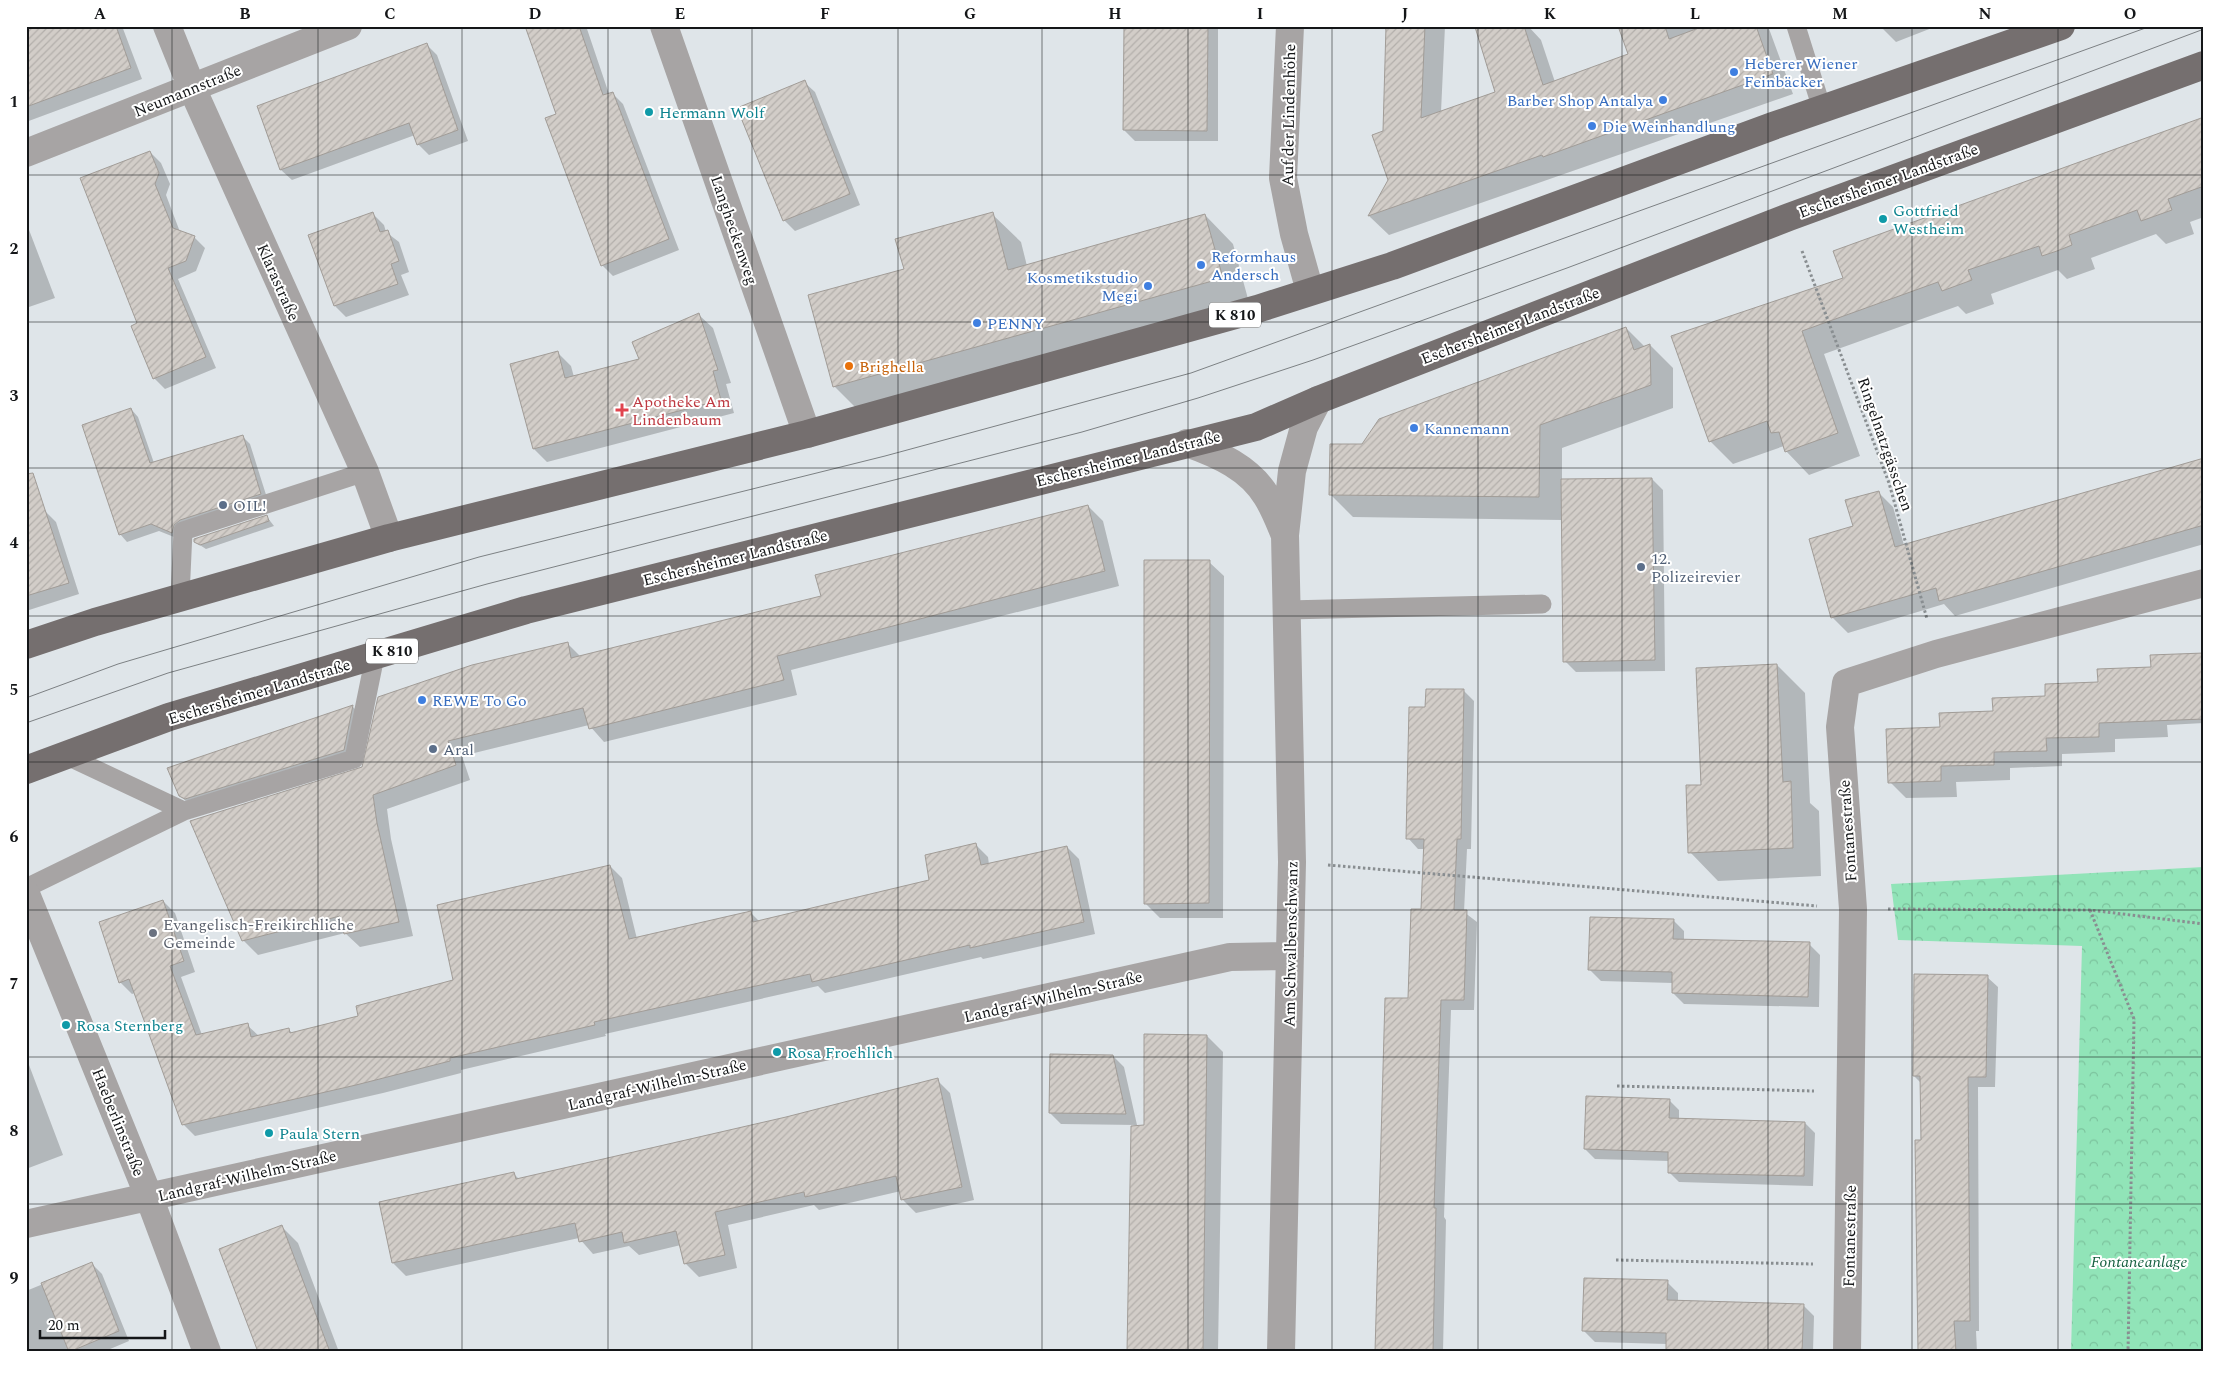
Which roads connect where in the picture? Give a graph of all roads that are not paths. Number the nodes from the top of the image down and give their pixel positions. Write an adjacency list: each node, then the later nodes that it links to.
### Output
1 (167, 26): 8 (street, Klarastraße)
2 (348, 26): 8 (street, Neumannstraße)
3 (664, 26): 13 (street, Langheckenweg)
4 (1290, 26): 11 (street, Auf der Lindenhöhe)
5 (1796, 26): 9 (lane)
6 (2061, 26): 9 (main road, K 810)
7 (2204, 65): 12 (main road, Eschersheimer Landstraße / K 810)
8 (192, 88): 10 (street, Neumannstraße); 15 (street, Klarastraße)
9 (1822, 109): 11 (main road, K 810)
10 (26, 153)
11 (1310, 291): 13 (main road, K 810)
12 (1318, 400): 14 (main road, Eschersheimer Landstraße / K 810); 16 (street, Am Schwalbenschwanz)
13 (807, 434): 17 (main road, K 810)
14 (1188, 443): 16 (street, Am Schwalbenschwanz); 23 (main road, Eschersheimer Landstraße / K 810)
15 (365, 472): 17 (street, Klarastraße); 19 (lane)
16 (1285, 536): 21 (street, Am Schwalbenschwanz)
17 (389, 538): 19 (main road, K 810)
18 (2204, 583): 34 (street, Fontanestraße)
19 (180, 597): 22 (main road, K 810)
20 (1542, 604): 21 (lane)
21 (1287, 610): 29 (street, Am Schwalbenschwanz)
22 (26, 645)
23 (375, 656): 24 (main road, Eschersheimer Landstraße / K 810); 26 (lane)
24 (67, 756): 25 (main road, Eschersheimer Landstraße / K 810); 26 (lane)
25 (26, 770)
26 (184, 811): 27 (lane)
27 (26, 888)
28 (26, 894): 30 (street, Haeberlinstraße)
29 (1290, 956): 30 (street, Landgraf-Wilhelm-Straße); 33 (street, Am Schwalbenschwanz)
30 (149, 1197): 31 (street, Landgraf-Wilhelm-Straße); 32 (street, Haeberlinstraße)
31 (26, 1224)
32 (207, 1352)
33 (1281, 1352)
34 (1847, 1352)

